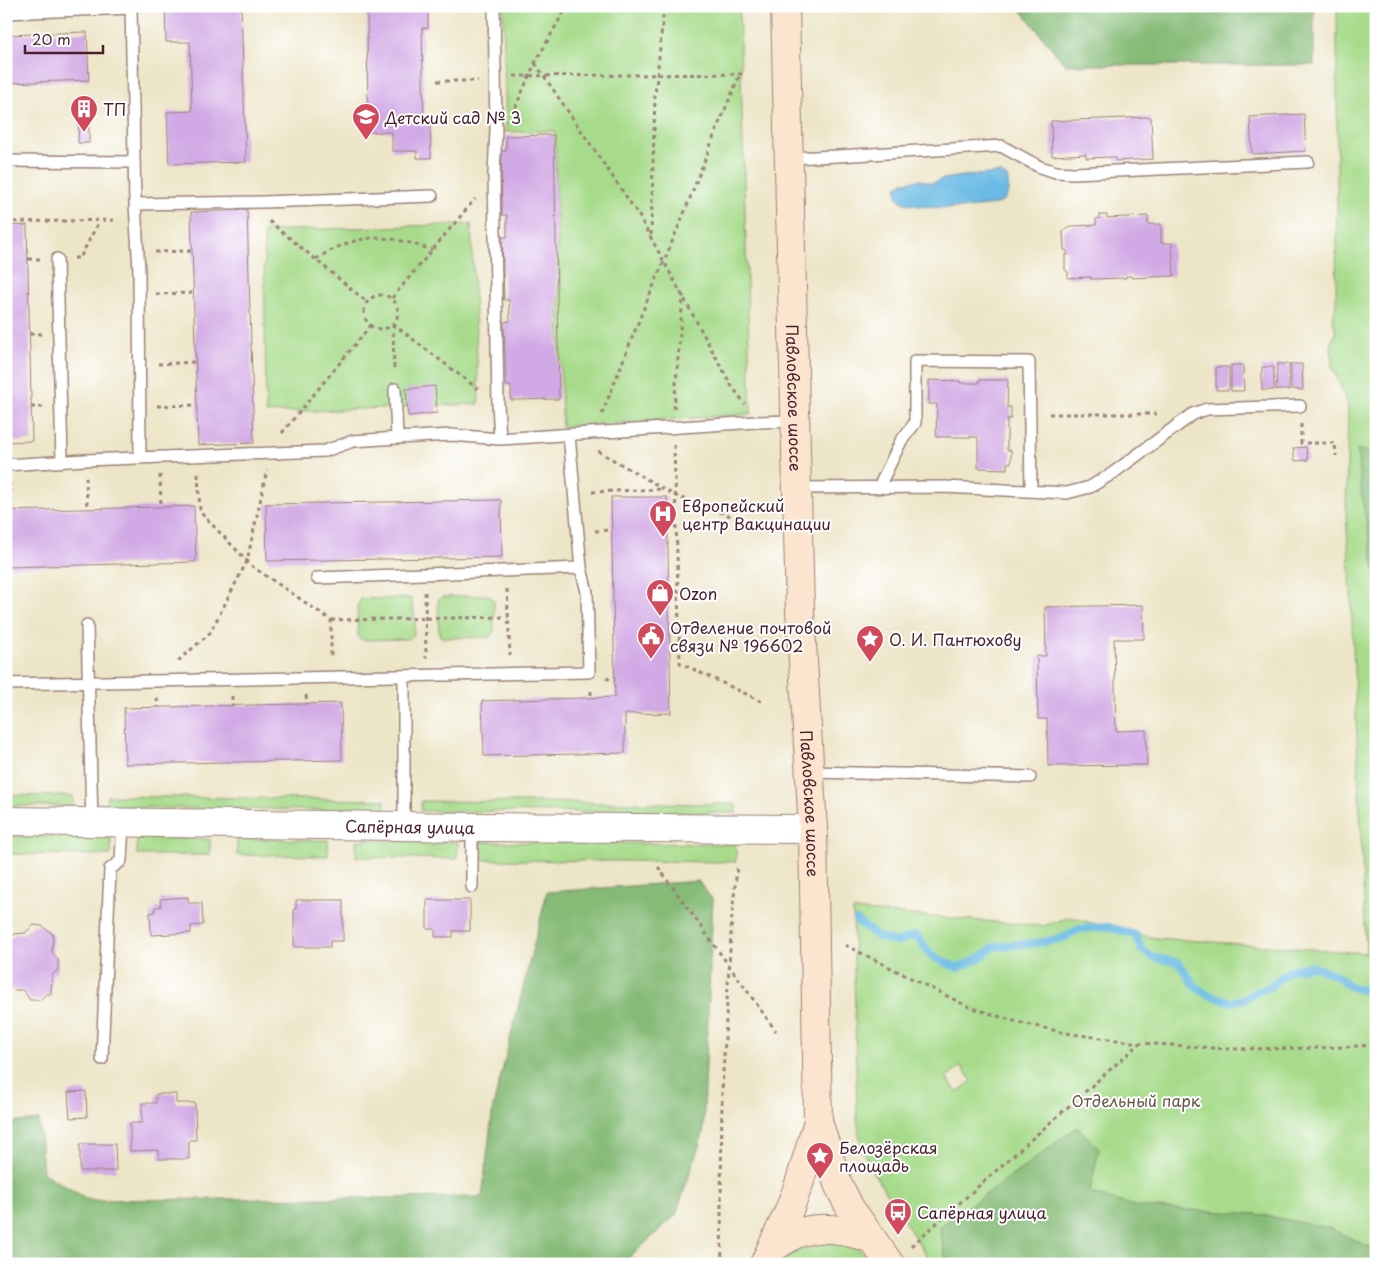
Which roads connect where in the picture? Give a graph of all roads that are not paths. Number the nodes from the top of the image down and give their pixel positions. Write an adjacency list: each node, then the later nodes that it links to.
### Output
1 (494, 6): 17 (lane)
2 (785, 6): 5 (main road, Павловское шоссе)
3 (131, 7): 4 (lane); 7 (lane)
4 (6, 13)
5 (788, 158): 8 (lane); 14 (main road, Павловское шоссе)
6 (6, 161): 7 (lane)
7 (134, 162): 10 (lane)
8 (1308, 162)
9 (432, 196): 10 (lane)
10 (135, 204): 18 (lane)
11 (58, 259): 19 (lane)
12 (395, 389): 16 (lane)
13 (1300, 406): 23 (lane)
14 (795, 422): 15 (lane); 22 (main road, Павловское шоссе)
15 (569, 435): 17 (lane); 24 (lane)
16 (397, 438): 17 (lane); 18 (lane)
17 (500, 440)
18 (140, 458): 19 (lane)
19 (62, 461): 20 (lane)
20 (8, 464)
21 (879, 487): 22 (lane); 23 (lane); 23 (lane)
22 (797, 488): 30 (main road, Павловское шоссе)
23 (1031, 490)
24 (581, 568): 25 (lane); 27 (lane)
25 (317, 578)
26 (87, 625): 28 (lane)
27 (404, 676): 28 (lane); 35 (lane)
28 (88, 682): 29 (lane); 33 (lane)
29 (6, 684)
30 (810, 772): 31 (lane); 37 (main road, Павловское шоссе)
31 (1030, 777)
32 (6, 821): 33 (street, Сапёрная улица)
33 (92, 822): 34 (street, Сапёрная улица)
34 (123, 822): 35 (street, Сапёрная улица); 39 (lane)
35 (404, 825): 36 (street, Сапёрная улица)
36 (472, 827): 37 (street, Сапёрная улица); 38 (lane)
37 (813, 829): 40 (main road, Павловское шоссе)
38 (472, 887)
39 (102, 1059)
40 (818, 1121): 41 (main road, Павловское шоссе); 42 (main road, Павловское шоссе)
41 (872, 1239): 42 (main road); 43 (main road)
42 (768, 1256)
43 (890, 1264)

